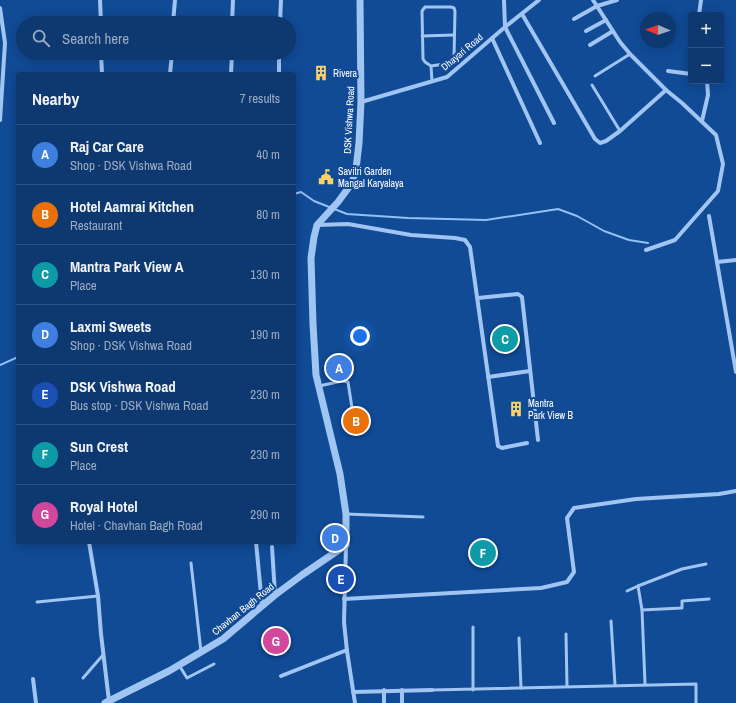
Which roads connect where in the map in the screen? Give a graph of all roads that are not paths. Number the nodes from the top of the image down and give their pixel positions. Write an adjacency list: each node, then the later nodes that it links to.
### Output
1 (100, 0): 15 (street)
2 (175, 0): 16 (street)
3 (233, 0): 17 (street)
4 (281, 0): 18 (street)
5 (360, 0): 45 (street, DSK Vishwa Road)
6 (504, 0): 21 (street)
7 (539, 0): 14 (street, Dhayari Road)
8 (593, 0): 11 (street)
9 (617, 0): 11 (street)
10 (701, 0): 13 (street)
11 (597, 6): 19 (street); 20 (street)
12 (0, 8): 46 (street)
13 (699, 12)
14 (522, 14): 21 (street, Dhayari Road); 49 (street)
15 (101, 16)
16 (174, 16)
17 (232, 16)
18 (280, 16)
19 (574, 18)
20 (606, 20): 22 (street); 23 (street)
21 (505, 27): 26 (street, Dhayari Road); 48 (street)
22 (586, 31)
23 (613, 31): 27 (street); 28 (street)
24 (454, 35): 25 (lane); 25 (lane); 33 (lane)
25 (422, 36): 33 (lane)
26 (492, 38): 41 (street, Dhayari Road); 50 (street)
27 (590, 45)
28 (630, 54): 40 (lane); 44 (street)
29 (102, 60): 35 (street)
30 (171, 60): 36 (street)
31 (232, 60): 37 (street)
32 (279, 60): 38 (street)
33 (430, 66): 41 (lane)
34 (668, 71): 39 (street)
35 (102, 72)
36 (170, 72)
37 (231, 72)
38 (279, 72)
39 (688, 74)
40 (595, 76)
41 (432, 81): 45 (street, Dhayari Road)
42 (707, 84): 47 (street)
43 (592, 85): 49 (lane)
44 (666, 90): 47 (street); 49 (street)
45 (361, 102): 52 (street, DSK Vishwa Road)
46 (0, 120)
47 (702, 121): 53 (street)
48 (554, 122)
49 (620, 131)
50 (540, 143)
51 (709, 216): 55 (street)
52 (317, 225): 56 (street); 60 (street, DSK Vishwa Road)
53 (646, 250)
54 (736, 260): 55 (street)
55 (717, 262): 58 (street)
56 (478, 298): 57 (street); 59 (street)
57 (530, 371): 59 (street); 62 (street)
58 (736, 372)
59 (488, 377): 63 (street)
60 (319, 386): 61 (lane); 65 (street, DSK Vishwa Road)
61 (352, 408)
62 (538, 440)
63 (527, 443)
64 (736, 491): 77 (street)
65 (346, 514): 66 (lane); 69 (street, DSK Vishwa Road)
66 (423, 517)
67 (89, 544): 76 (street)
68 (256, 544): 80 (street)
69 (346, 545): 75 (street, Chavhan Bagh Road); 77 (street, DSK Vishwa Road)
70 (272, 547): 75 (street)
71 (191, 563): 87 (lane)
72 (706, 564): 73 (lane)
73 (638, 586): 74 (lane); 81 (lane)
74 (628, 591)
75 (275, 595): 80 (street, Chavhan Bagh Road)
76 (98, 596): 79 (lane); 88 (street)
77 (344, 599): 86 (street, DSK Vishwa Road)
78 (708, 599): 81 (lane)
79 (37, 602)
80 (262, 606): 87 (street, Chavhan Bagh Road)
81 (642, 610): 94 (lane)
82 (612, 621): 95 (lane)
83 (473, 627): 101 (lane)
84 (566, 634): 96 (lane)
85 (519, 638): 97 (lane)
86 (346, 650): 91 (street); 102 (street, DSK Vishwa Road)
87 (201, 652): 90 (street, Chavhan Bagh Road)
88 (103, 655): 92 (lane); 103 (street)
89 (214, 664): 90 (lane)
90 (179, 665): 103 (street, Chavhan Bagh Road)
91 (281, 676)
92 (83, 678)
93 (33, 679): 104 (street)
94 (645, 684): 95 (lane); 108 (lane)
95 (615, 685): 96 (lane)
96 (567, 686): 97 (lane)
97 (521, 688): 101 (lane)
98 (384, 690): 99 (street); 102 (street); 106 (street)
99 (402, 690): 100 (street); 107 (street)
100 (432, 690): 101 (lane)
101 (473, 690)
102 (353, 692): 105 (street, DSK Vishwa Road)
103 (107, 702)
104 (36, 703)
105 (355, 703)
106 (384, 703)
107 (402, 703)
108 (696, 703)

